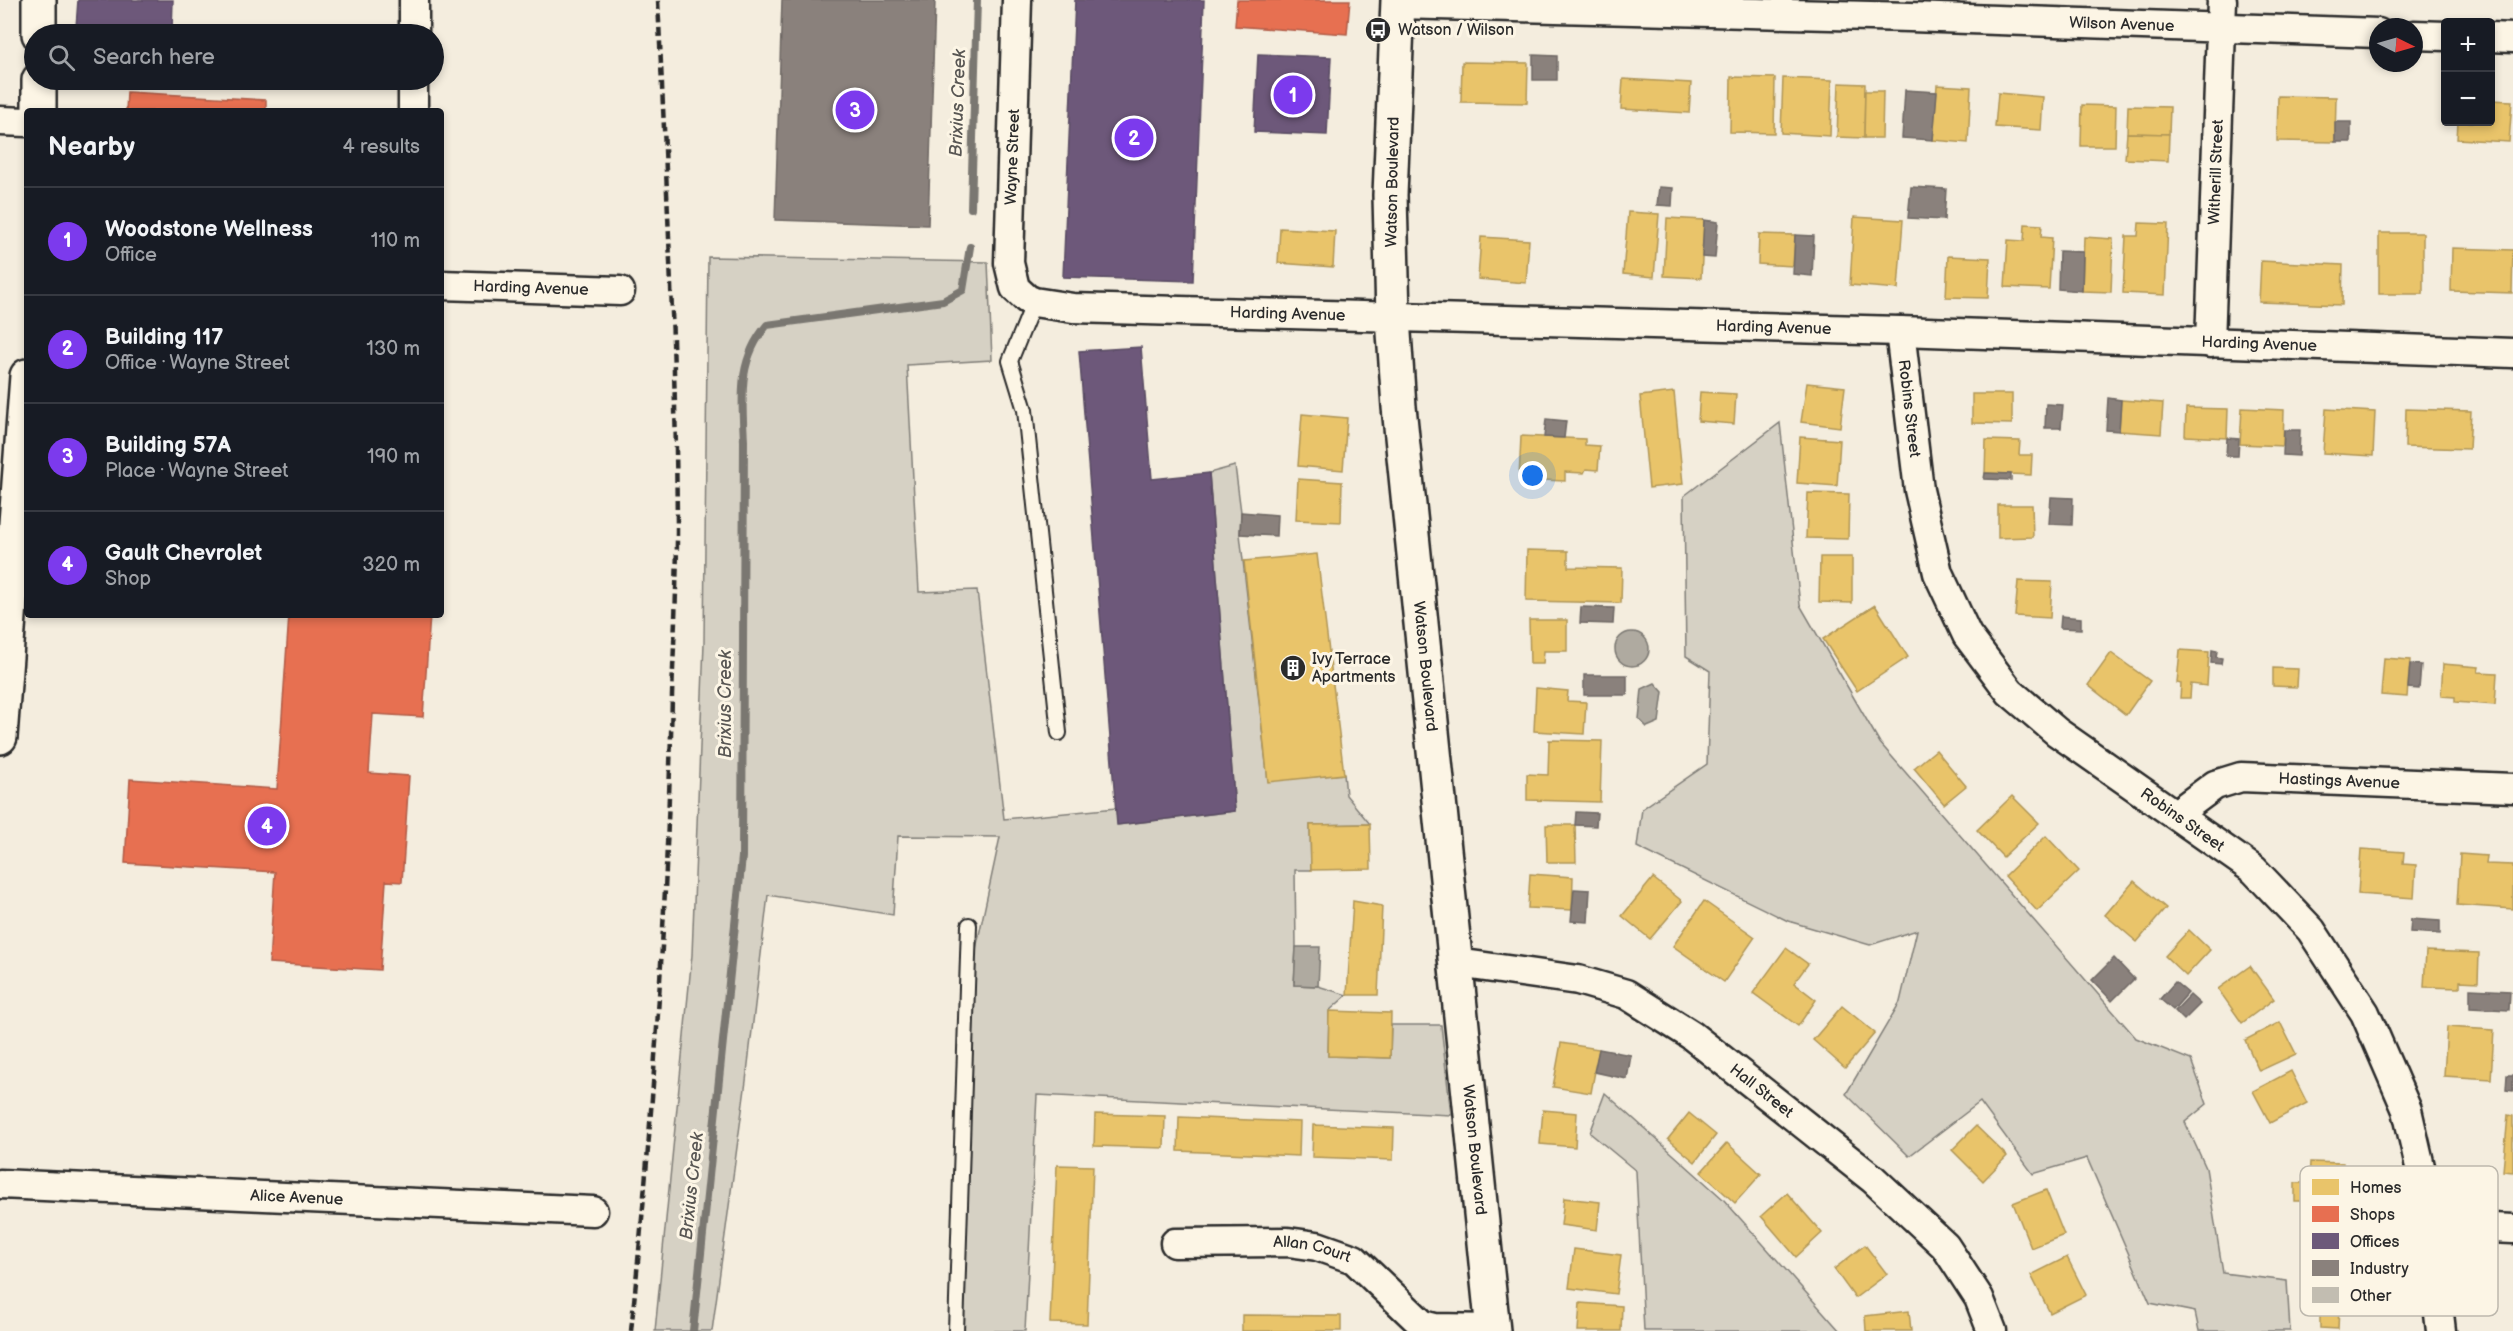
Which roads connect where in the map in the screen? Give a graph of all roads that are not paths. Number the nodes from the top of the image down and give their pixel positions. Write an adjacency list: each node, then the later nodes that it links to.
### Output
1 (39, 0): 6 (street)
2 (414, 0): 7 (street)
3 (1017, 0): 22 (street, Wayne Street)
4 (2222, 0): 8 (street, Witherill Street)
5 (1398, 2): 8 (street, Wilson Avenue); 23 (street, Watson Boulevard)
6 (39, 24)
7 (414, 24)
8 (2222, 29): 9 (street, Wilson Avenue); 25 (street, Witherill Street)
9 (2369, 33)
10 (2423, 35): 11 (street)
11 (2441, 36)
12 (2495, 37): 13 (street)
13 (2513, 38)
14 (39, 90): 16 (street)
15 (413, 90): 17 (street)
16 (39, 108)
17 (413, 108)
18 (0, 121): 19 (street)
19 (24, 122)
20 (444, 285): 21 (street, Harding Avenue)
21 (620, 291)
22 (1034, 302): 23 (street, Harding Avenue); 29 (lane)
23 (1393, 318): 24 (street, Harding Avenue); 34 (street, Watson Boulevard)
24 (1900, 331): 25 (street, Harding Avenue); 32 (street, Robins Street)
25 (2210, 343): 26 (street, Harding Avenue)
26 (2513, 353)
27 (24, 397): 28 (street)
28 (10, 494): 30 (street)
29 (1059, 733)
30 (0, 737)
31 (2513, 788): 32 (street, Hastings Avenue)
32 (2176, 814): 35 (street, Robins Street)
33 (969, 925): 43 (lane)
34 (1457, 963): 42 (street, Watson Boulevard); 44 (street, Hall Street)
35 (2420, 1166)
36 (0, 1184): 37 (street, Alice Avenue)
37 (593, 1211)
38 (2498, 1228): 39 (street)
39 (2513, 1229)
40 (1175, 1243): 42 (street, Allan Court)
41 (2439, 1316): 45 (street, Robins Street)
42 (1493, 1330)
43 (956, 1331)
44 (1992, 1331)
45 (2441, 1331)

